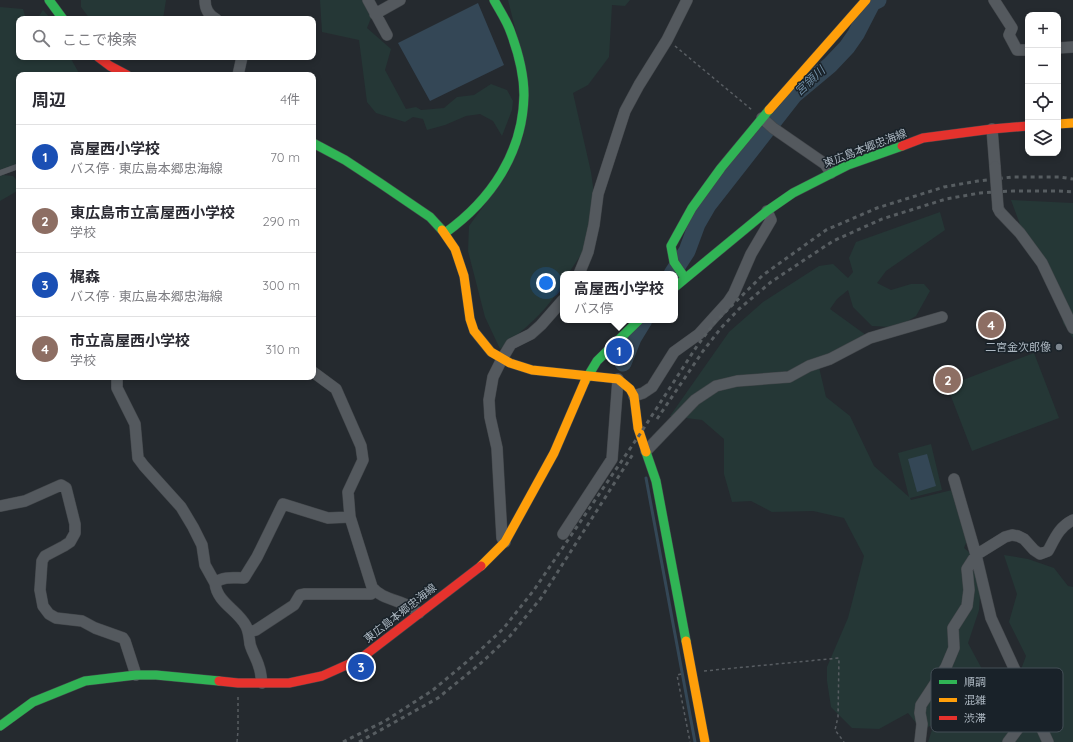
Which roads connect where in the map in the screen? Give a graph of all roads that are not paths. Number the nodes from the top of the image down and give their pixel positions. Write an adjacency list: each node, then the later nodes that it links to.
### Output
1 (49, 0): 10 (street)
2 (205, 0): 11 (street)
3 (368, 0): 9 (street)
4 (400, 0): 9 (street)
5 (494, 0): 30 (street)
6 (687, 0): 31 (street)
7 (866, 0): 20 (street)
8 (994, 0): 15 (street)
9 (375, 14): 12 (street)
10 (61, 16)
11 (210, 16)
12 (387, 35)
13 (1073, 47): 14 (street)
14 (1061, 48)
15 (1025, 50)
16 (102, 60): 18 (street)
17 (241, 60): 19 (street)
18 (121, 72)
19 (239, 72)
20 (767, 123): 28 (street); 32 (street)
21 (1073, 123): 22 (street)
22 (1061, 124)
23 (1025, 126): 24 (street, 東広島本郷忠海線)
24 (992, 129): 28 (street, 東広島本郷忠海線); 37 (street, bridge)
25 (316, 145): 30 (street)
26 (16, 167): 27 (lane)
27 (0, 173)
28 (831, 173): 29 (street, 東広島本郷忠海線)
29 (767, 211): 32 (street, 東広島本郷忠海線); 43 (street)
30 (445, 233): 38 (street)
31 (580, 271)
32 (685, 278): 33 (street, 東広島本郷忠海線)
33 (678, 284)
34 (560, 303): 38 (street)
35 (942, 317): 44 (street)
36 (636, 323): 40 (street, 東広島本郷忠海線)
37 (1073, 328)
38 (502, 359): 40 (street); 50 (street)
39 (316, 374): 47 (street)
40 (587, 376): 42 (street); 50 (street, 東広島本郷忠海線)
41 (117, 380): 52 (street)
42 (618, 380): 43 (street); 49 (street)
43 (634, 396): 44 (street)
44 (646, 451): 64 (street)
45 (954, 479): 51 (street)
46 (0, 506): 58 (street)
47 (350, 517): 52 (street); 53 (street)
48 (1073, 520): 51 (street)
49 (563, 534)
50 (505, 542): 54 (street, 東広島本郷忠海線)
51 (976, 555): 56 (street); 57 (street)
52 (215, 584): 55 (street)
53 (374, 591): 54 (street); 55 (street)
54 (419, 613): 59 (street, 東広島本郷忠海線)
55 (249, 632): 59 (street)
56 (945, 668)
57 (1013, 668)
58 (136, 675): 59 (street, 東広島本郷忠海線); 61 (street, 東広島本郷忠海線)
59 (262, 683)
60 (931, 690): 65 (street)
61 (0, 726)
62 (1016, 732): 66 (street)
63 (1043, 732): 67 (street)
64 (704, 742)
65 (920, 742)
66 (1008, 742)
67 (1048, 742)

